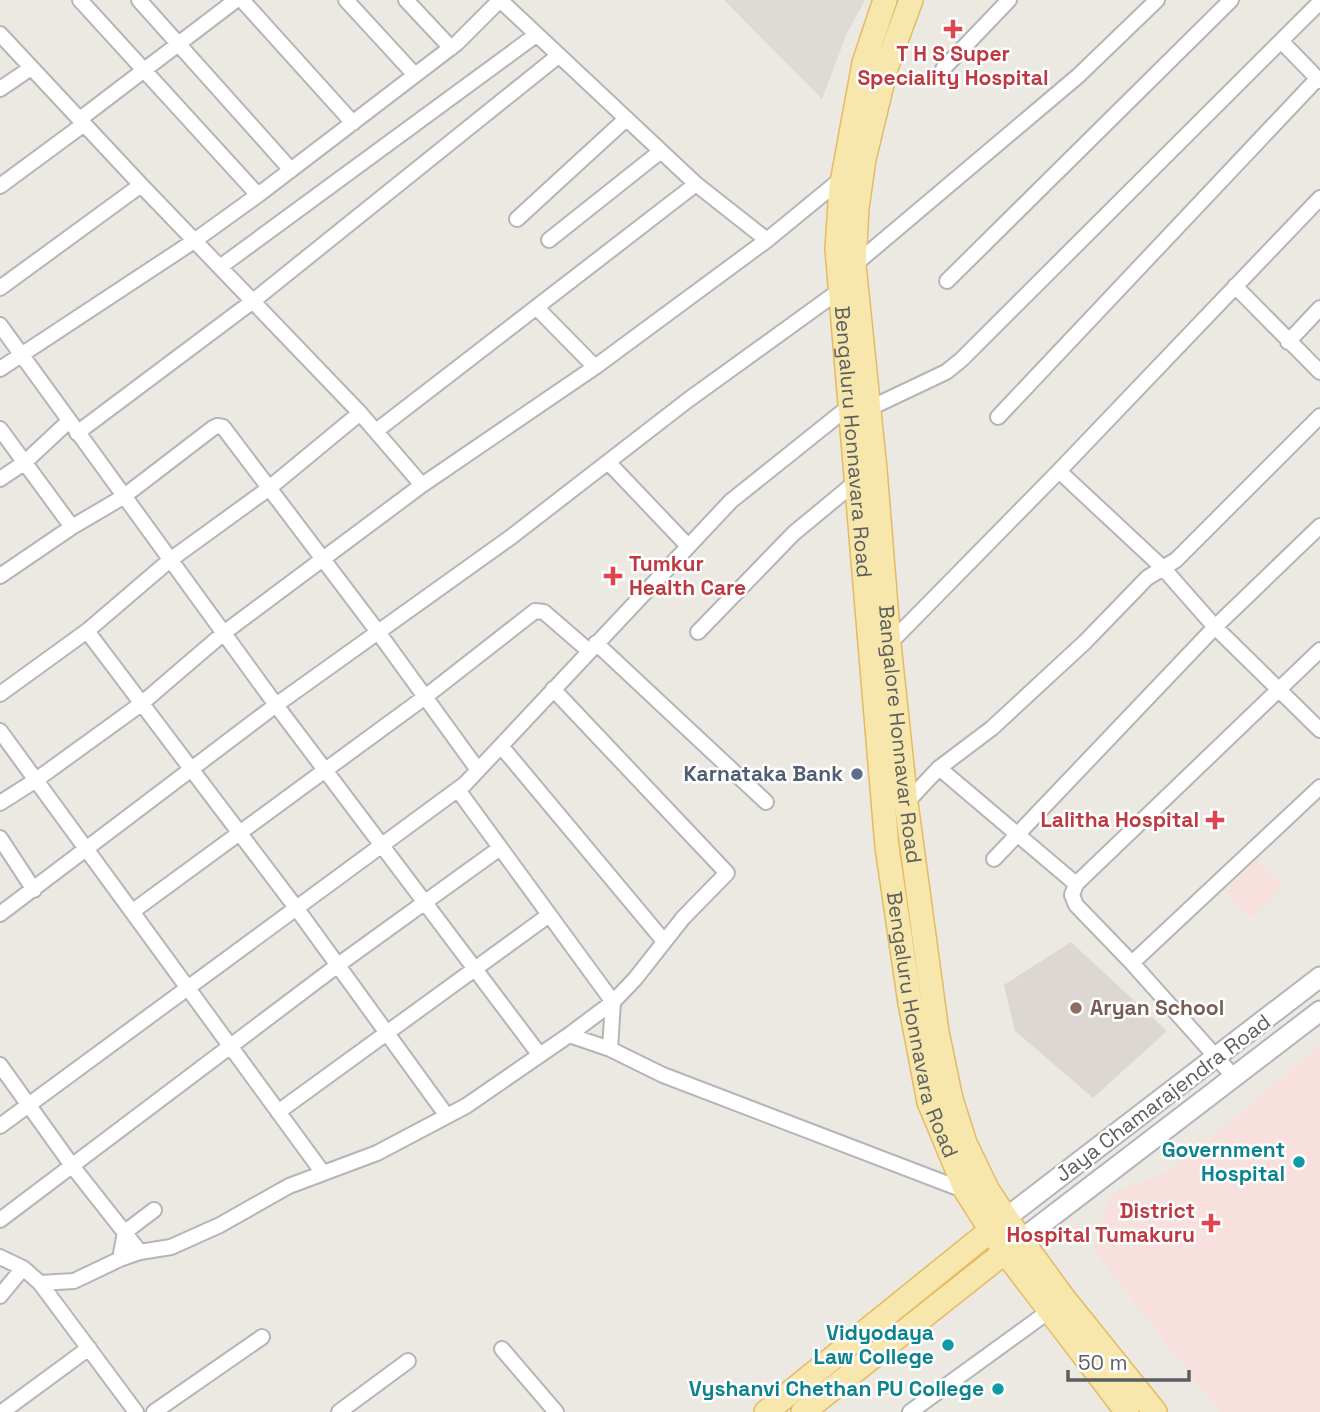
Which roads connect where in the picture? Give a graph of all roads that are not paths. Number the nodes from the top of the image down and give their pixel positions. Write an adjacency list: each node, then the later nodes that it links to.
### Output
1 (80, 0): 20 (street)
2 (139, 0): 16 (street)
3 (236, 0): 16 (street)
4 (242, 0): 27 (street)
5 (346, 0): 22 (street)
6 (406, 0): 17 (street)
7 (886, 0): 31 (main road, Bengaluru Honnavara Road)
8 (911, 0): 29 (main road, Bangalore Honnavar Road)
9 (1009, 0): 21 (street)
10 (1157, 0): 42 (street)
11 (1231, 0): 43 (street)
12 (1320, 2): 15 (street)
13 (0, 34): 19 (street)
14 (536, 35): 17 (street); 18 (street); 41 (street)
15 (1281, 41): 23 (street); 55 (street)
16 (178, 43): 20 (street); 30 (street)
17 (451, 48): 22 (street)
18 (558, 56): 25 (street); 46 (street)
19 (31, 68): 24 (street); 26 (street)
20 (145, 69): 26 (street); 35 (street)
21 (943, 69)
22 (415, 75): 27 (street)
23 (1319, 79): 58 (street)
24 (0, 89)
25 (626, 119): 28 (street); 37 (street)
26 (82, 122): 33 (street); 34 (street)
27 (353, 123): 30 (street)
28 (662, 151): 32 (street); 38 (street)
29 (864, 159): 31 (street); 42 (main road, Bangalore Honnavar Road)
30 (291, 170): 35 (street)
31 (843, 177): 39 (street); 42 (main road, Bengaluru Honnavara Road)
32 (696, 184): 39 (street); 47 (street)
33 (141, 185): 40 (street); 45 (street)
34 (0, 186)
35 (258, 195): 40 (street)
36 (1320, 198): 44 (street)
37 (517, 219)
38 (550, 240)
39 (767, 240): 52 (street)
40 (194, 241): 41 (street); 51 (street)
41 (220, 267): 46 (street)
42 (848, 277): 55 (main road, Bangalore Honnavar Road); 63 (street)
43 (947, 281)
44 (1235, 286): 50 (street); 64 (street)
45 (0, 288)
46 (253, 301): 56 (street); 59 (street)
47 (537, 308): 52 (street); 61 (street)
48 (1320, 308): 50 (street)
49 (0, 325): 51 (street)
50 (1288, 342): 54 (street)
51 (22, 354): 53 (street); 59 (street)
52 (595, 367): 67 (street)
53 (0, 369)
54 (1320, 372)
55 (860, 407): 66 (main road, Bengaluru Honnavara Road); 72 (street); 77 (main road, Bangalore Honnavar Road)
56 (360, 413): 61 (street); 68 (street)
57 (1320, 416): 75 (street)
58 (998, 417)
59 (73, 427): 62 (street); 69 (street)
60 (0, 429): 62 (street)
61 (376, 431): 67 (street)
62 (24, 463): 65 (street); 71 (street)
63 (608, 463): 72 (street); 81 (street)
64 (1059, 471): 75 (street); 83 (street)
65 (0, 479)
66 (858, 481): 77 (main road, Bengaluru Honnavara Road); 82 (street)
67 (422, 485): 73 (street)
68 (268, 489): 69 (street); 73 (street); 74 (street)
69 (123, 497): 71 (street); 74 (street)
70 (1320, 526): 78 (street)
71 (72, 527): 76 (street)
72 (688, 546): 84 (street)
73 (321, 559): 80 (street); 81 (street)
74 (170, 560): 79 (street); 80 (street)
75 (1163, 568): 78 (street); 95 (street)
76 (0, 576)
77 (877, 605): 83 (main road, Bangalore Honnavar Road); 141 (main road, Bengaluru Honnavara Road)
78 (1214, 627): 87 (street); 106 (street)
79 (87, 631): 88 (street); 90 (street)
80 (225, 632): 90 (street); 91 (street)
81 (378, 632): 89 (street); 91 (street)
82 (698, 632)
83 (889, 644): 104 (main road, Bangalore Honnavar Road)
84 (593, 647): 86 (street); 89 (street); 102 (street)
85 (1320, 650): 87 (street)
86 (553, 689): 94 (street); 119 (street)
87 (1280, 690): 92 (street); 112 (street)
88 (0, 694)
89 (425, 697): 97 (street); 98 (street)
90 (141, 704): 96 (street); 99 (street)
91 (276, 705): 96 (street); 97 (street)
92 (1320, 730)
93 (0, 731): 99 (street)
94 (501, 746): 98 (street); 119 (street)
95 (939, 768): 104 (street); 106 (street)
96 (191, 769): 105 (street); 110 (street)
97 (326, 769): 105 (street); 108 (street)
98 (478, 770): 101 (street)
99 (36, 780): 103 (street); 110 (street)
100 (1320, 787): 120 (street)
101 (458, 790): 108 (street); 109 (street)
102 (766, 802)
103 (0, 803)
104 (906, 803): 144 (main road, Bangalore Honnavar Road)
105 (240, 833): 115 (street); 116 (street)
106 (1019, 834): 111 (street); 112 (street)
107 (0, 838): 113 (street)
108 (383, 845): 114 (street); 115 (street)
109 (500, 848): 114 (street); 118 (street)
110 (86, 849): 113 (street); 116 (street)
111 (995, 859)
112 (1076, 884): 120 (street)
113 (34, 890): 117 (street)
114 (425, 902): 121 (street); 122 (street)
115 (298, 909): 121 (street); 124 (street)
116 (133, 911): 124 (street)
117 (0, 914)
118 (549, 915): 122 (street); 125 (street)
119 (663, 940): 125 (street)
120 (1132, 963): 132 (street)
121 (338, 965): 127 (street); 129 (street)
122 (475, 968): 127 (street); 131 (street)
123 (1320, 977): 132 (main road, Jaya Chamarajendra Road)
124 (189, 989): 129 (street); 135 (street)
125 (613, 1002): 128 (street); 130 (street)
126 (1320, 1011): 134 (main road, Jaya Chamarajendra Road)
127 (387, 1033): 136 (street); 137 (street)
128 (569, 1035): 130 (street); 131 (street)
129 (230, 1046): 136 (street); 139 (street)
130 (610, 1049): 141 (street)
131 (539, 1054): 137 (street)
132 (1216, 1057): 134 (street); 144 (main road, Jaya Chamarajendra Road)
133 (0, 1065): 135 (street)
134 (1234, 1077): 146 (main road, Jaya Chamarajendra Road)
135 (28, 1105): 138 (street); 139 (street)
136 (278, 1112): 140 (street)
137 (447, 1116): 140 (street)
138 (0, 1126)
139 (73, 1167): 143 (street); 145 (street)
140 (323, 1173): 147 (street)
141 (966, 1192): 144 (main road, Bengaluru Honnavara Road)
142 (154, 1210): 145 (street)
143 (0, 1220)
144 (998, 1224): 146 (main road, Bangalore Honnavar Road); 163 (main road)
145 (125, 1232): 147 (street); 149 (street)
146 (1013, 1246): 153 (main road, Bangalore Honnavar Road); 164 (main road)
147 (140, 1252): 149 (street)
148 (0, 1257): 150 (street)
149 (120, 1259): 151 (street)
150 (23, 1268): 151 (street); 152 (street)
151 (40, 1283): 155 (street)
152 (0, 1296)
153 (1057, 1305): 165 (street); 166 (main road); 167 (main road, Bangalore Honnavar Road)
154 (262, 1337): 160 (street)
155 (89, 1348): 158 (street); 159 (street)
156 (502, 1349): 162 (street)
157 (408, 1361): 161 (street)
158 (2, 1412)
159 (136, 1412)
160 (154, 1412)
161 (339, 1412)
162 (556, 1412)
163 (766, 1412)
164 (803, 1412)
165 (910, 1412)
166 (1127, 1412)
167 (1155, 1412)

